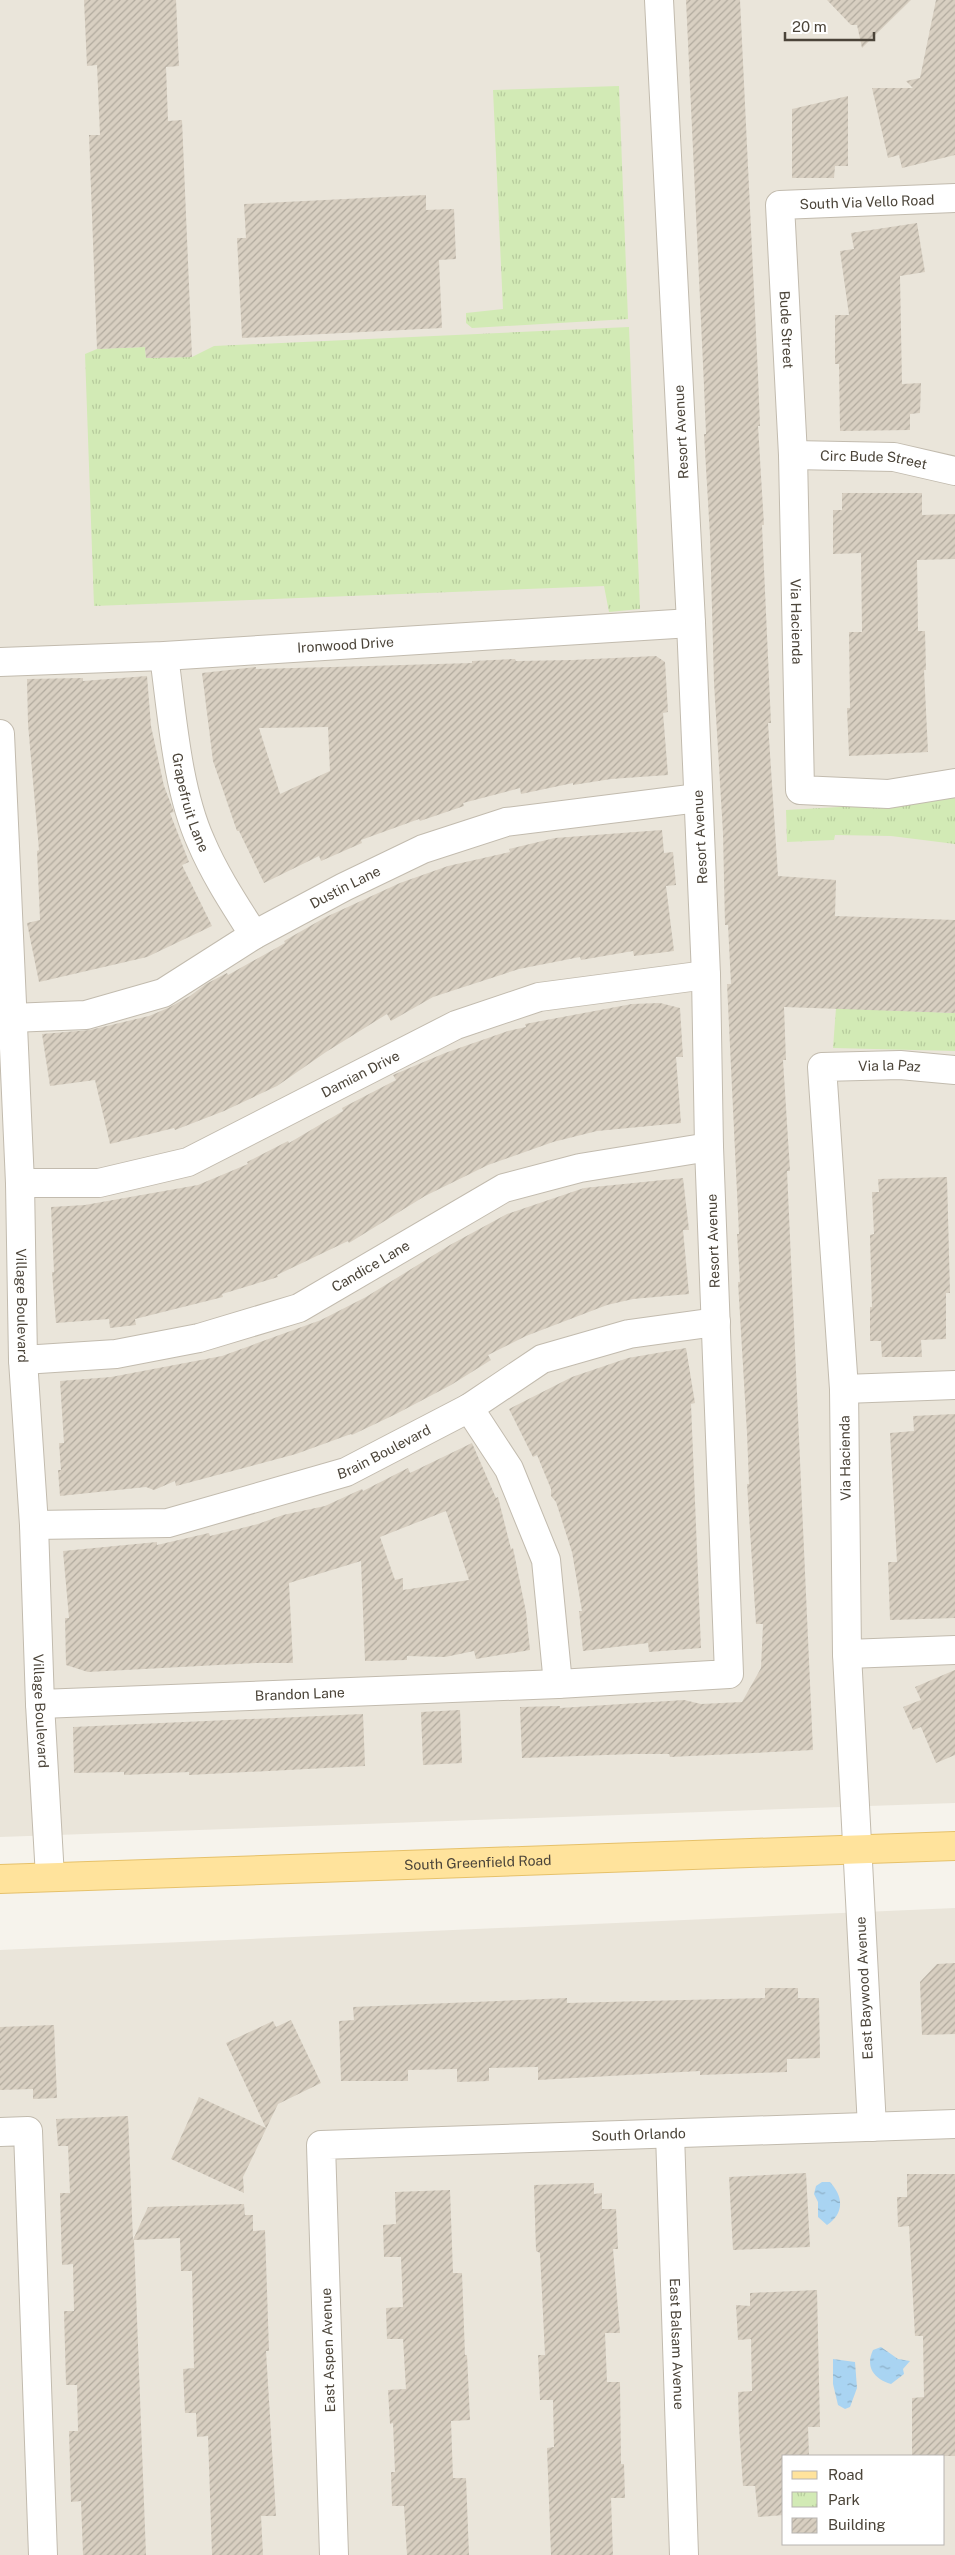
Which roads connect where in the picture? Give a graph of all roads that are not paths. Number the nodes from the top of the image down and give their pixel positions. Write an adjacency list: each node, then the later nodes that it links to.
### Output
1 (659, 0): 6 (street, Resort Avenue)
2 (955, 198): 3 (street, South Via Vello Road)
3 (780, 205): 4 (street, Bude Street)
4 (793, 455): 5 (street, Circ Bude Street); 10 (street, Via Hacienda)
5 (955, 471)
6 (691, 623): 7 (street, Ironwood Drive); 11 (street, Resort Avenue)
7 (164, 656): 8 (street, Ironwood Drive); 12 (street, Grapefruit Lane)
8 (0, 662)
9 (0, 734): 14 (street, Village Boulevard)
10 (955, 783)
11 (698, 798): 12 (street, Dustin Lane); 13 (street, Resort Avenue)
12 (254, 935): 14 (street, Dustin Lane)
13 (706, 975): 17 (street, Resort Avenue); 18 (street, Damian Drive)
14 (12, 1018): 18 (street, Village Boulevard)
15 (822, 1067): 16 (street, Via la Paz); 22 (street, Via Hacienda)
16 (955, 1070)
17 (709, 1147): 19 (street, Resort Avenue); 20 (street, Candice Lane)
18 (20, 1183): 20 (street, Village Boulevard)
19 (716, 1322): 23 (street, Brain Boulevard); 27 (street, Resort Avenue)
20 (23, 1360): 24 (street, Village Boulevard)
21 (955, 1385): 22 (street)
22 (844, 1389): 26 (street, Via Hacienda)
23 (470, 1408): 24 (street, Brain Boulevard); 28 (street)
24 (34, 1525): 29 (street, Village Boulevard)
25 (955, 1650): 26 (street)
26 (847, 1654): 31 (street, Via Hacienda)
27 (729, 1674): 28 (street, Brandon Lane)
28 (558, 1684): 29 (street, Brandon Lane)
29 (40, 1704): 32 (street, Village Boulevard)
30 (955, 1846): 31 (main road, South Greenfield Road)
31 (856, 1848): 32 (main road, South Greenfield Road); 35 (street, East Baywood Avenue)
32 (50, 1878): 33 (main road, South Greenfield Road)
33 (0, 1879)
34 (955, 2124): 35 (street, South Orlando)
35 (872, 2127): 37 (street, South Orlando)
36 (0, 2132): 39 (street)
37 (670, 2134): 38 (street, South Orlando); 41 (street, East Balsam Avenue)
38 (321, 2145): 40 (street, East Aspen Avenue)
39 (43, 2555)
40 (334, 2555)
41 (684, 2555)

